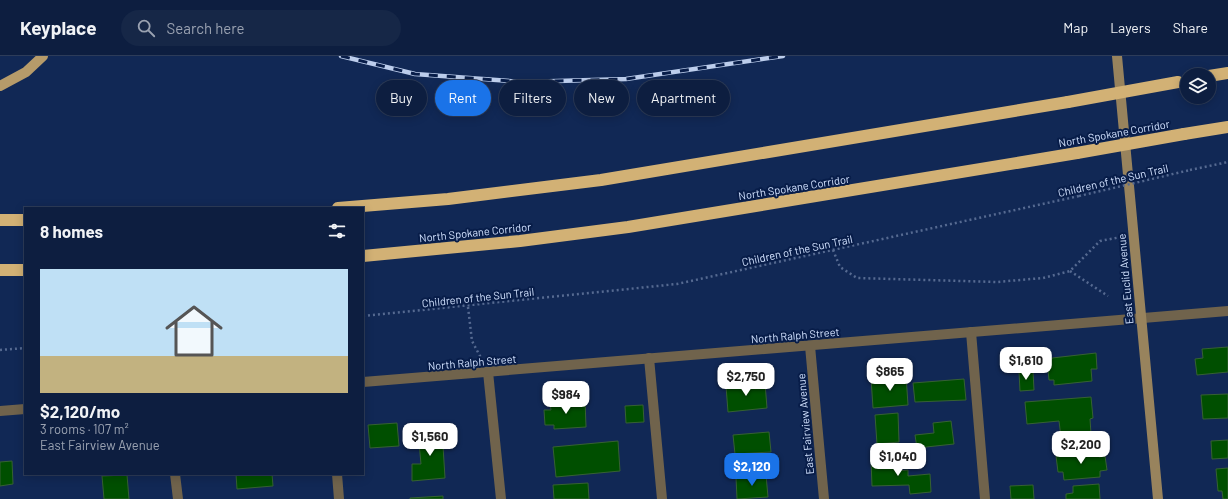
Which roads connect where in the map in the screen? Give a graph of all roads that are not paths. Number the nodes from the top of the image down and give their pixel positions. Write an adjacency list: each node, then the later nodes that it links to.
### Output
1 (43, 56): 6 (main road)
2 (1117, 56): 15 (main road, East Euclid Avenue)
3 (1228, 73): 4 (highway)
4 (1216, 75)
5 (1180, 82): 8 (highway, bridge)
6 (0, 86)
7 (1228, 127): 11 (highway, North Spokane Corridor, bridge)
8 (349, 207)
9 (0, 220): 10 (highway)
10 (24, 220)
11 (364, 256)
12 (0, 270): 13 (highway)
13 (24, 270)
14 (1228, 312): 15 (street, North Ralph Street)
15 (1141, 318): 16 (street, North Ralph Street); 31 (main road, East Euclid Avenue)
16 (971, 332): 17 (street, North Ralph Street); 30 (street)
17 (810, 346): 18 (street, North Ralph Street); 29 (street, East Fairview Avenue)
18 (649, 358): 19 (street, North Ralph Street); 28 (street)
19 (488, 372): 20 (street, North Ralph Street); 27 (street)
20 (364, 382)
21 (24, 409): 22 (street)
22 (0, 411)
23 (175, 475): 25 (street)
24 (337, 475): 26 (street)
25 (178, 499)
26 (339, 499)
27 (501, 499)
28 (662, 499)
29 (824, 499)
30 (985, 499)
31 (1158, 499)

